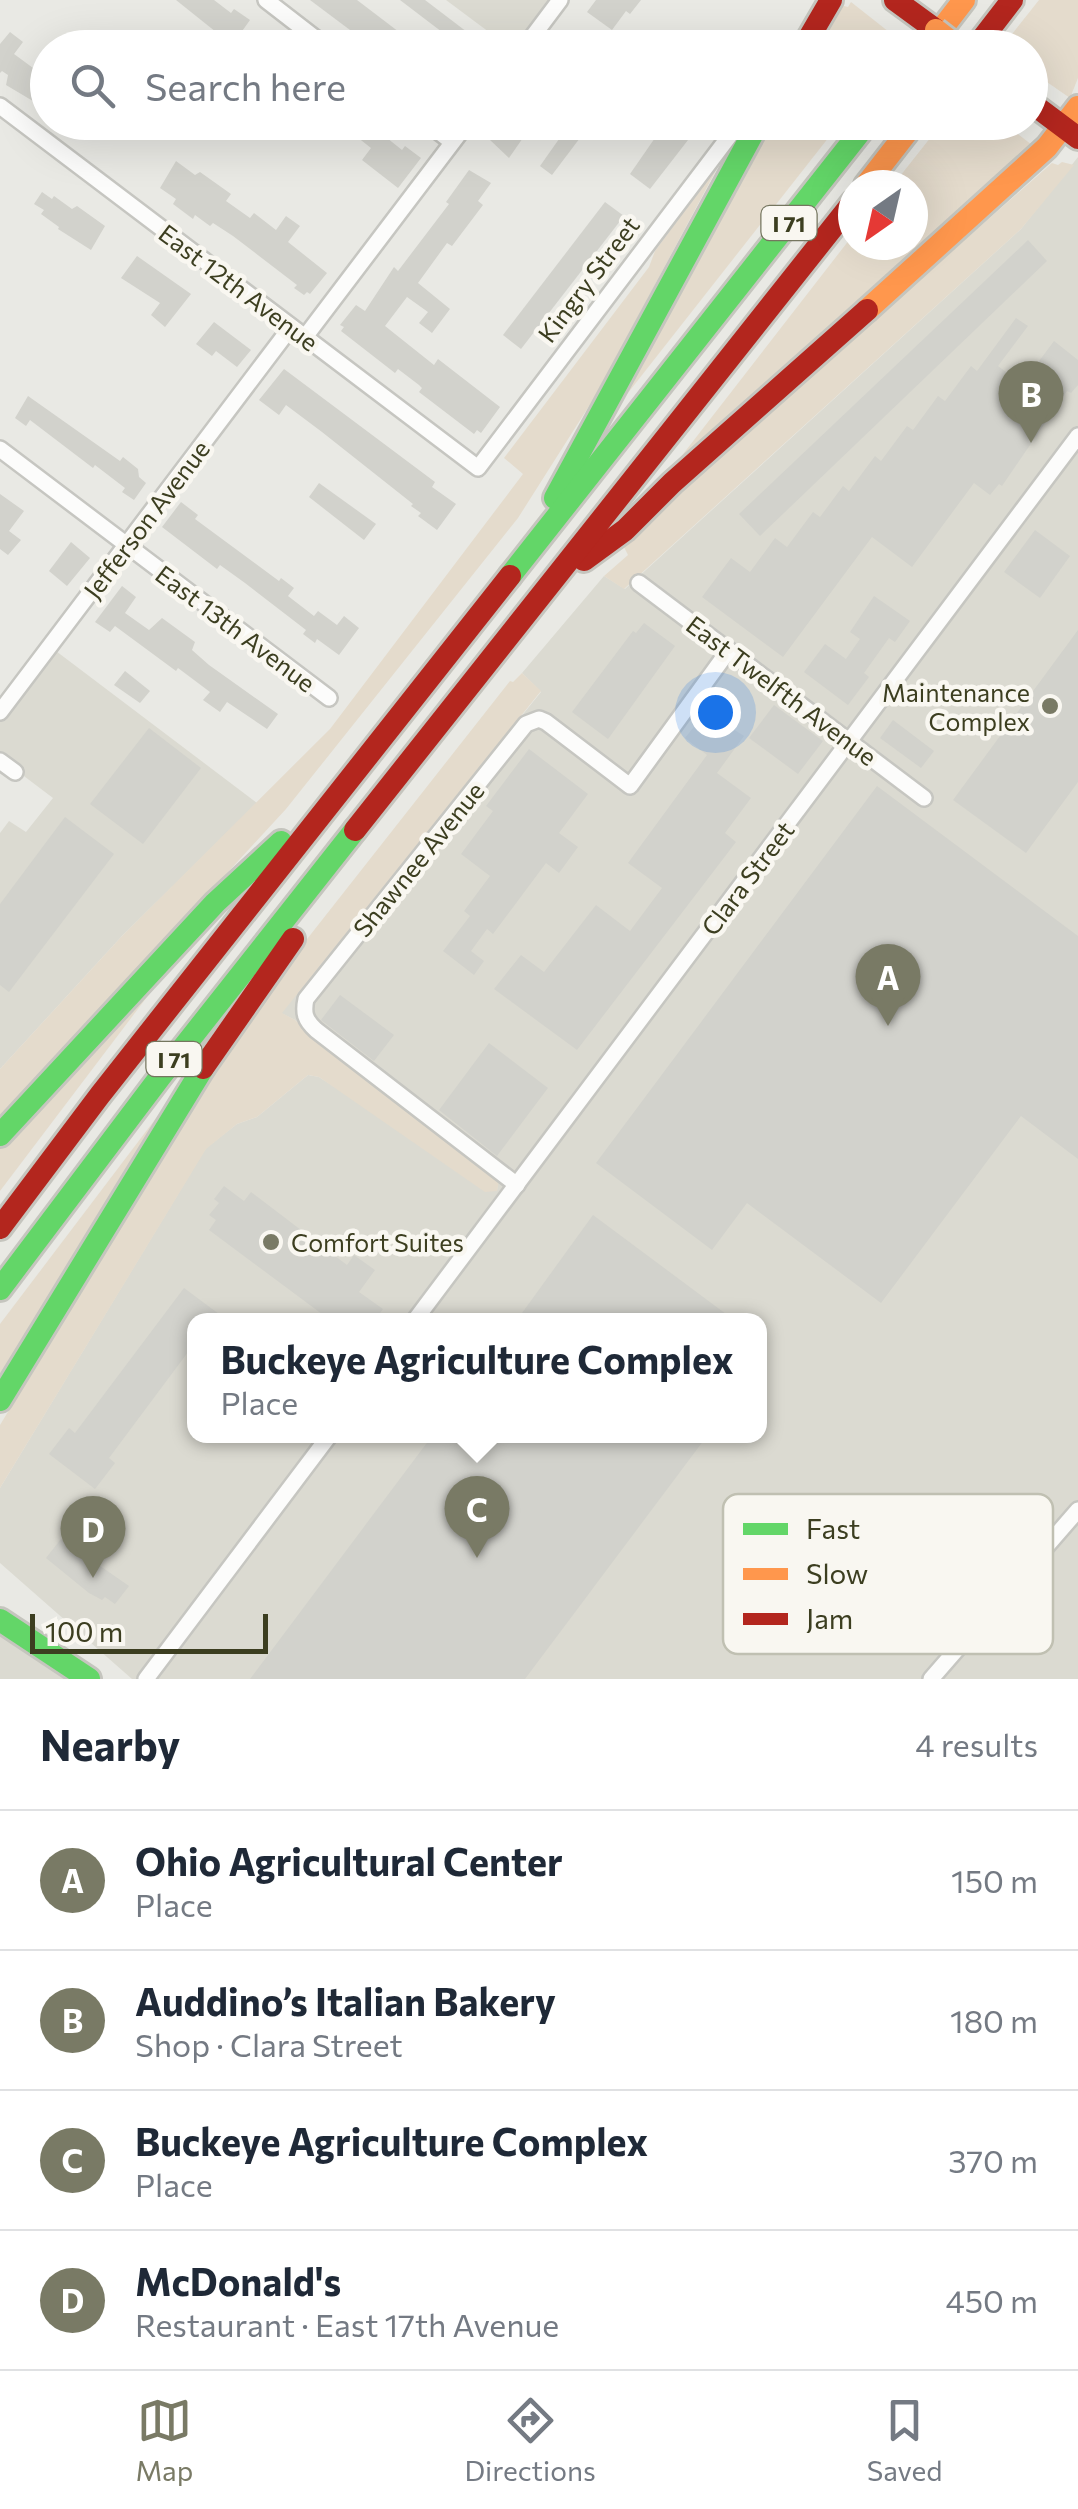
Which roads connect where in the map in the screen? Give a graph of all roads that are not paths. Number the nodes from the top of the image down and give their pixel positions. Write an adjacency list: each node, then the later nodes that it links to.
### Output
1 (560, 0): 8 (street)
2 (896, 0): 11 (main road, bridge)
3 (964, 0): 12 (main road)
4 (1012, 0): 13 (main road)
5 (277, 3): 7 (street)
6 (826, 5): 9 (street); 10 (main road)
7 (308, 30)
8 (538, 30)
9 (808, 30)
10 (813, 30)
11 (935, 30)
12 (941, 30)
13 (989, 30)
14 (0, 106): 17 (street, East 12th Avenue)
15 (1078, 107): 18 (main road)
16 (1048, 115): 18 (main road)
17 (30, 129)
18 (1071, 133): 34 (main road)
19 (45, 140): 28 (street, East 12th Avenue)
20 (449, 140): 25 (street)
21 (726, 140): 31 (street, Kingry Street)
22 (749, 140): 33 (main road)
23 (854, 140): 33 (main road, I 71)
24 (902, 140): 26 (main road)
25 (452, 142): 28 (street, Jefferson Avenue)
26 (878, 170)
27 (838, 221): 34 (main road, I 71)
28 (298, 332): 31 (street, East 12th Avenue); 32 (street, Jefferson Avenue)
29 (1078, 436): 39 (street, Clara Street)
30 (0, 449): 32 (street, East 13th Avenue)
31 (478, 468)
32 (126, 544): 37 (street, East 13th Avenue); 38 (street, Jefferson Avenue)
33 (525, 558): 43 (main road, I 71)
34 (553, 582): 44 (main road, I 71)
35 (639, 583): 36 (street, East Twelfth Avenue)
36 (729, 650): 39 (street, East Twelfth Avenue); 46 (street, Shawnee Avenue)
37 (329, 698)
38 (0, 712)
39 (850, 741): 42 (street, East Twelfth Avenue); 46 (street, Clara Street)
40 (0, 761): 41 (street)
41 (16, 772)
42 (924, 798)
43 (324, 811): 45 (main road); 47 (main road, I 71)
44 (354, 832): 48 (main road, I 71); 50 (main road)
45 (0, 1134)
46 (517, 1184): 49 (street, Clara Street)
47 (0, 1228)
48 (0, 1289)
49 (420, 1313)
50 (0, 1400)
51 (324, 1443): 58 (street)
52 (1078, 1510): 53 (street)
53 (1053, 1539)
54 (0, 1602): 57 (main road)
55 (0, 1620): 57 (main road)
56 (953, 1654): 59 (street)
57 (92, 1679)
58 (146, 1679)
59 (931, 1679)

